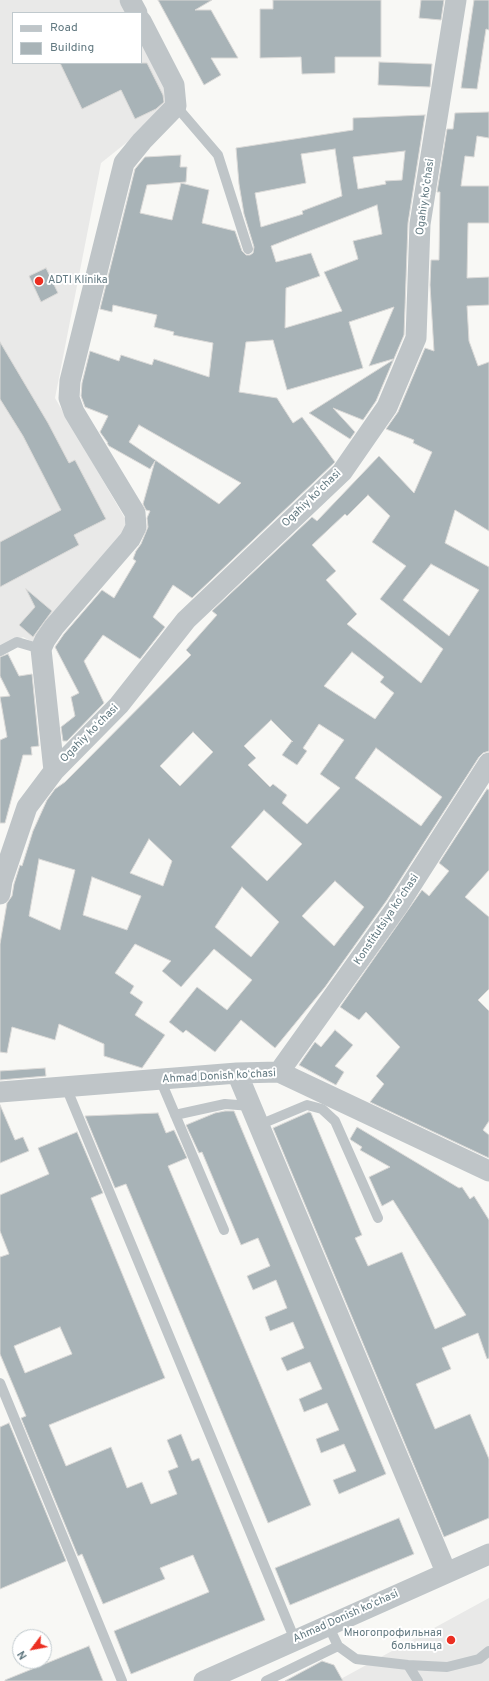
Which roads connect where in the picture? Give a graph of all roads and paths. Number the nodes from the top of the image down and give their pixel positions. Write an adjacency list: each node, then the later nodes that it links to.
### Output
1 (130, 0): 3 (street)
2 (456, 0): 10 (street, Ogahiy koʻchasi)
3 (136, 12)
4 (142, 23): 5 (street)
5 (176, 106): 6 (lane); 8 (street)
6 (248, 249)
7 (1, 649): 8 (lane)
8 (41, 649): 10 (street)
9 (489, 763): 12 (street, Konstitutsiya koʻchasi)
10 (54, 771): 11 (street, Ogahiy koʻchasi)
11 (0, 894)
12 (279, 1072): 13 (street, Ahmad Donish koʻchasi); 20 (street, Ahmad Donish koʻchasi)
13 (237, 1073): 14 (street, Ahmad Donish koʻchasi); 17 (street)
14 (160, 1079): 15 (street, Ahmad Donish koʻchasi); 18 (lane)
15 (66, 1087): 16 (street, Ahmad Donish koʻchasi); 27 (lane)
16 (0, 1092)
17 (251, 1106): 18 (lane); 19 (street)
18 (175, 1115): 22 (lane)
19 (259, 1125): 21 (lane); 25 (street)
20 (489, 1171)
21 (378, 1218)
22 (224, 1230)
23 (0, 1383): 31 (lane)
24 (489, 1554): 25 (street, Ahmad Donish koʻchasi)
25 (446, 1572): 26 (street, Ahmad Donish koʻchasi)
26 (328, 1625): 27 (street, Ahmad Donish koʻchasi); 28 (lane)
27 (295, 1640): 32 (street, Ahmad Donish koʻchasi)
28 (338, 1646): 30 (lane); 33 (lane)
29 (489, 1651): 30 (lane)
30 (408, 1665): 34 (lane)
31 (122, 1681)
32 (204, 1681)
33 (266, 1681)
34 (418, 1681)

